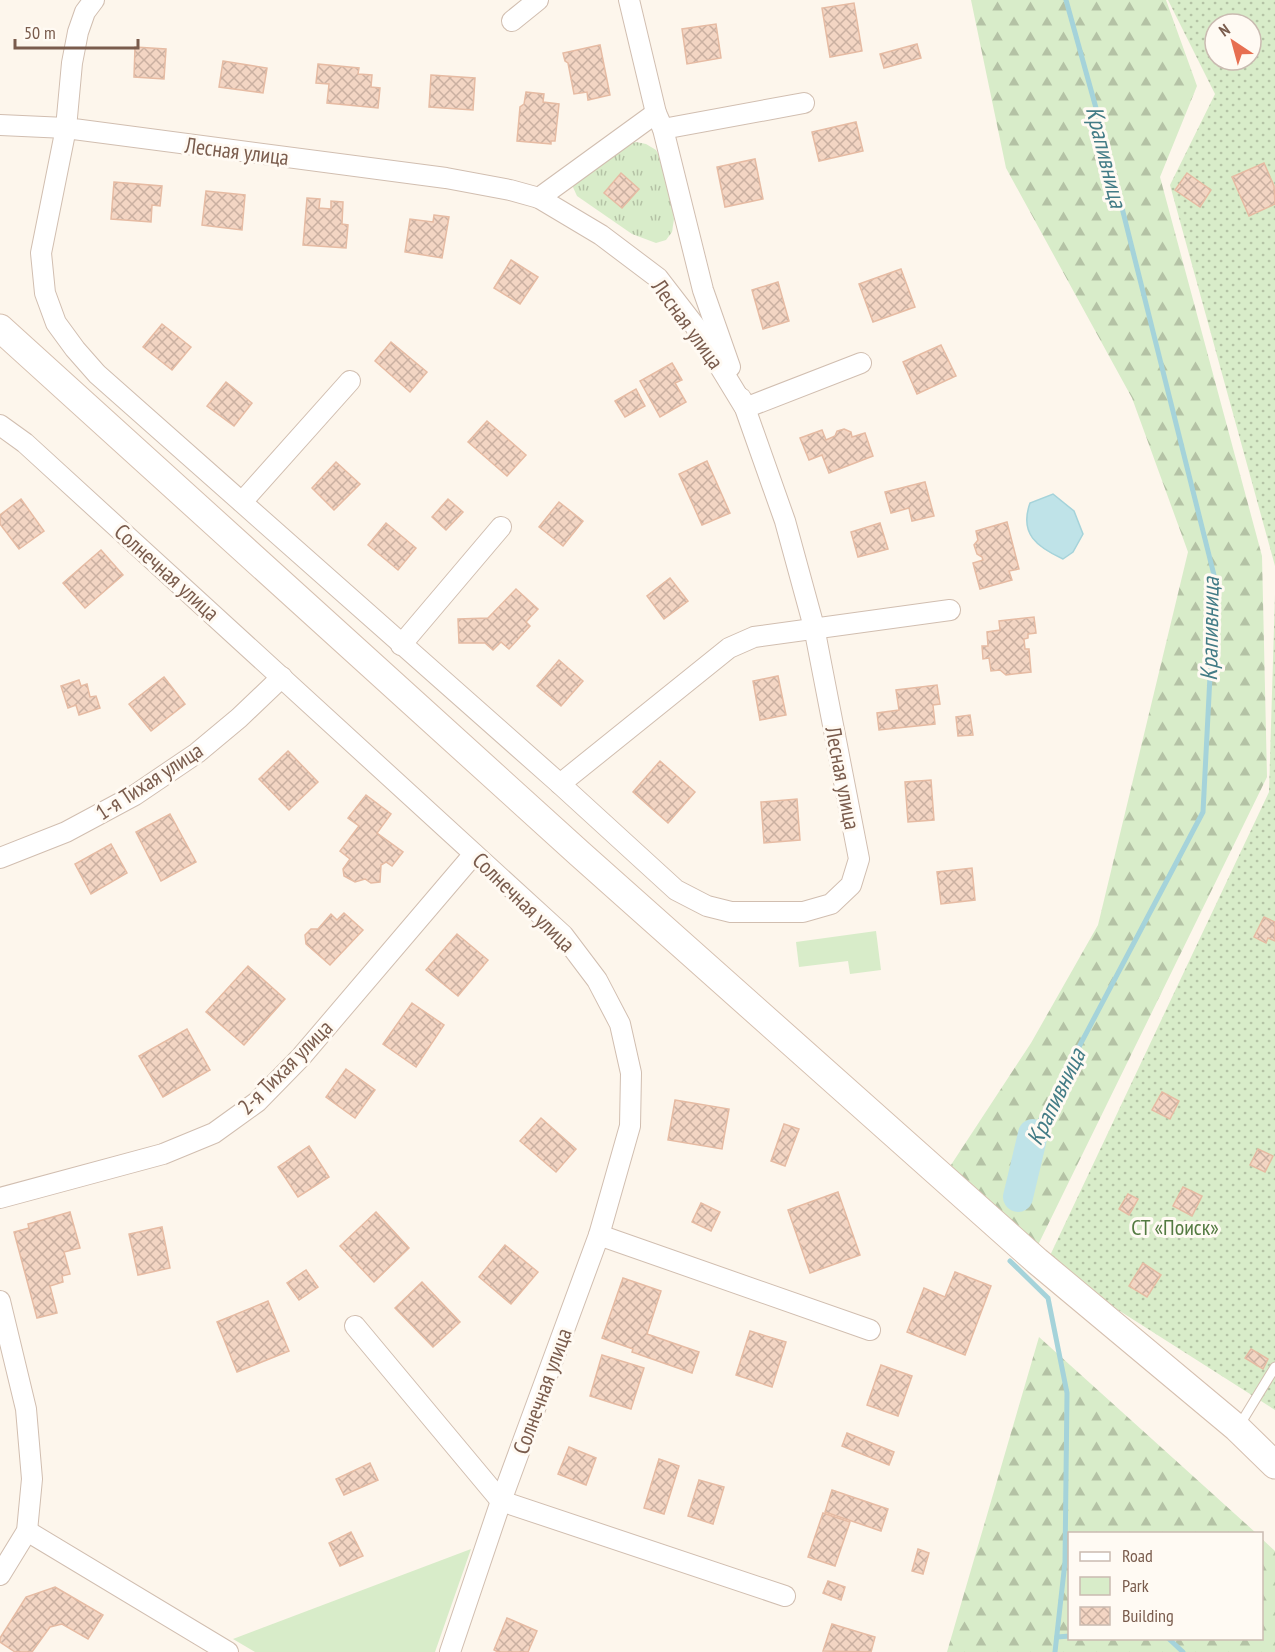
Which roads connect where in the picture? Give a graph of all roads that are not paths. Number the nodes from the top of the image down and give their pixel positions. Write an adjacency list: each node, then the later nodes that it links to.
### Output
1 (94, 0): 8 (street)
2 (538, 0): 4 (street)
3 (629, 0): 6 (street)
4 (512, 21)
5 (804, 103): 6 (street)
6 (660, 121): 9 (street); 13 (street)
7 (0, 125): 8 (street, Лесная улица)
8 (66, 128): 9 (street, Лесная улица); 15 (street)
9 (539, 198): 13 (street, Лесная улица)
10 (0, 328): 30 (street)
11 (861, 363): 13 (street)
12 (350, 381): 15 (street)
13 (745, 408): 18 (street, Лесная улица)
14 (0, 425): 20 (street, Солнечная улица)
15 (242, 502): 19 (street)
16 (501, 527): 19 (street)
17 (950, 610): 18 (street)
18 (814, 627): 21 (street); 21 (street, Лесная улица)
19 (401, 645): 21 (street)
20 (282, 677): 22 (street, Солнечная улица); 23 (street, 1-я Тихая улица)
21 (560, 784)
22 (474, 854): 24 (street, 2-я Тихая улица); 25 (street, Солнечная улица)
23 (0, 858)
24 (0, 1198)
25 (599, 1235): 28 (street); 32 (street, Солнечная улица)
26 (0, 1301): 33 (street)
27 (355, 1326): 32 (street)
28 (870, 1329)
29 (1275, 1367): 30 (lane)
30 (1238, 1428): 31 (street)
31 (1275, 1465)
32 (501, 1501): 35 (street); 37 (street, Солнечная улица)
33 (27, 1531): 34 (street); 36 (street)
34 (0, 1575)
35 (785, 1596)
36 (228, 1652)
37 (450, 1652)

